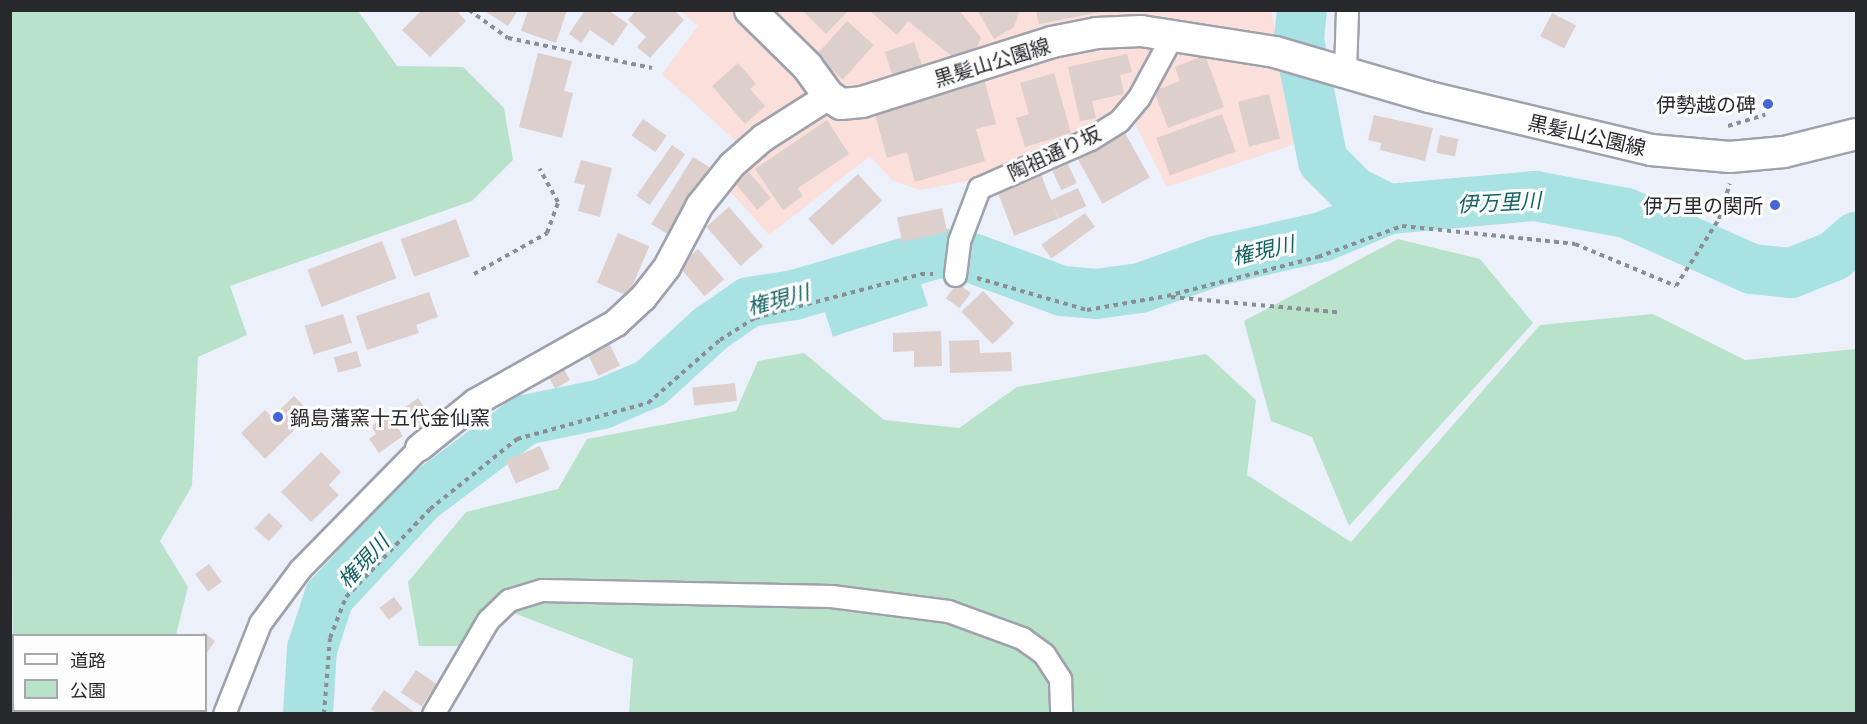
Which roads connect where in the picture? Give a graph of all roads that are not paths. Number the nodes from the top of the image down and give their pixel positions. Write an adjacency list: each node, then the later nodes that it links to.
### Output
1 (750, 10): 5 (main road)
2 (1347, 10): 4 (street)
3 (1173, 34): 4 (main road, 黒髪山公園線); 5 (main road, 黒髪山公園線); 7 (street, 陶祖通り坂)
4 (1334, 68): 6 (main road, 黒髪山公園線)
5 (829, 96): 8 (street)
6 (1857, 134)
7 (955, 271)
8 (419, 448): 9 (street)
9 (224, 714)
10 (433, 714): 11 (street)
11 (1060, 714)

